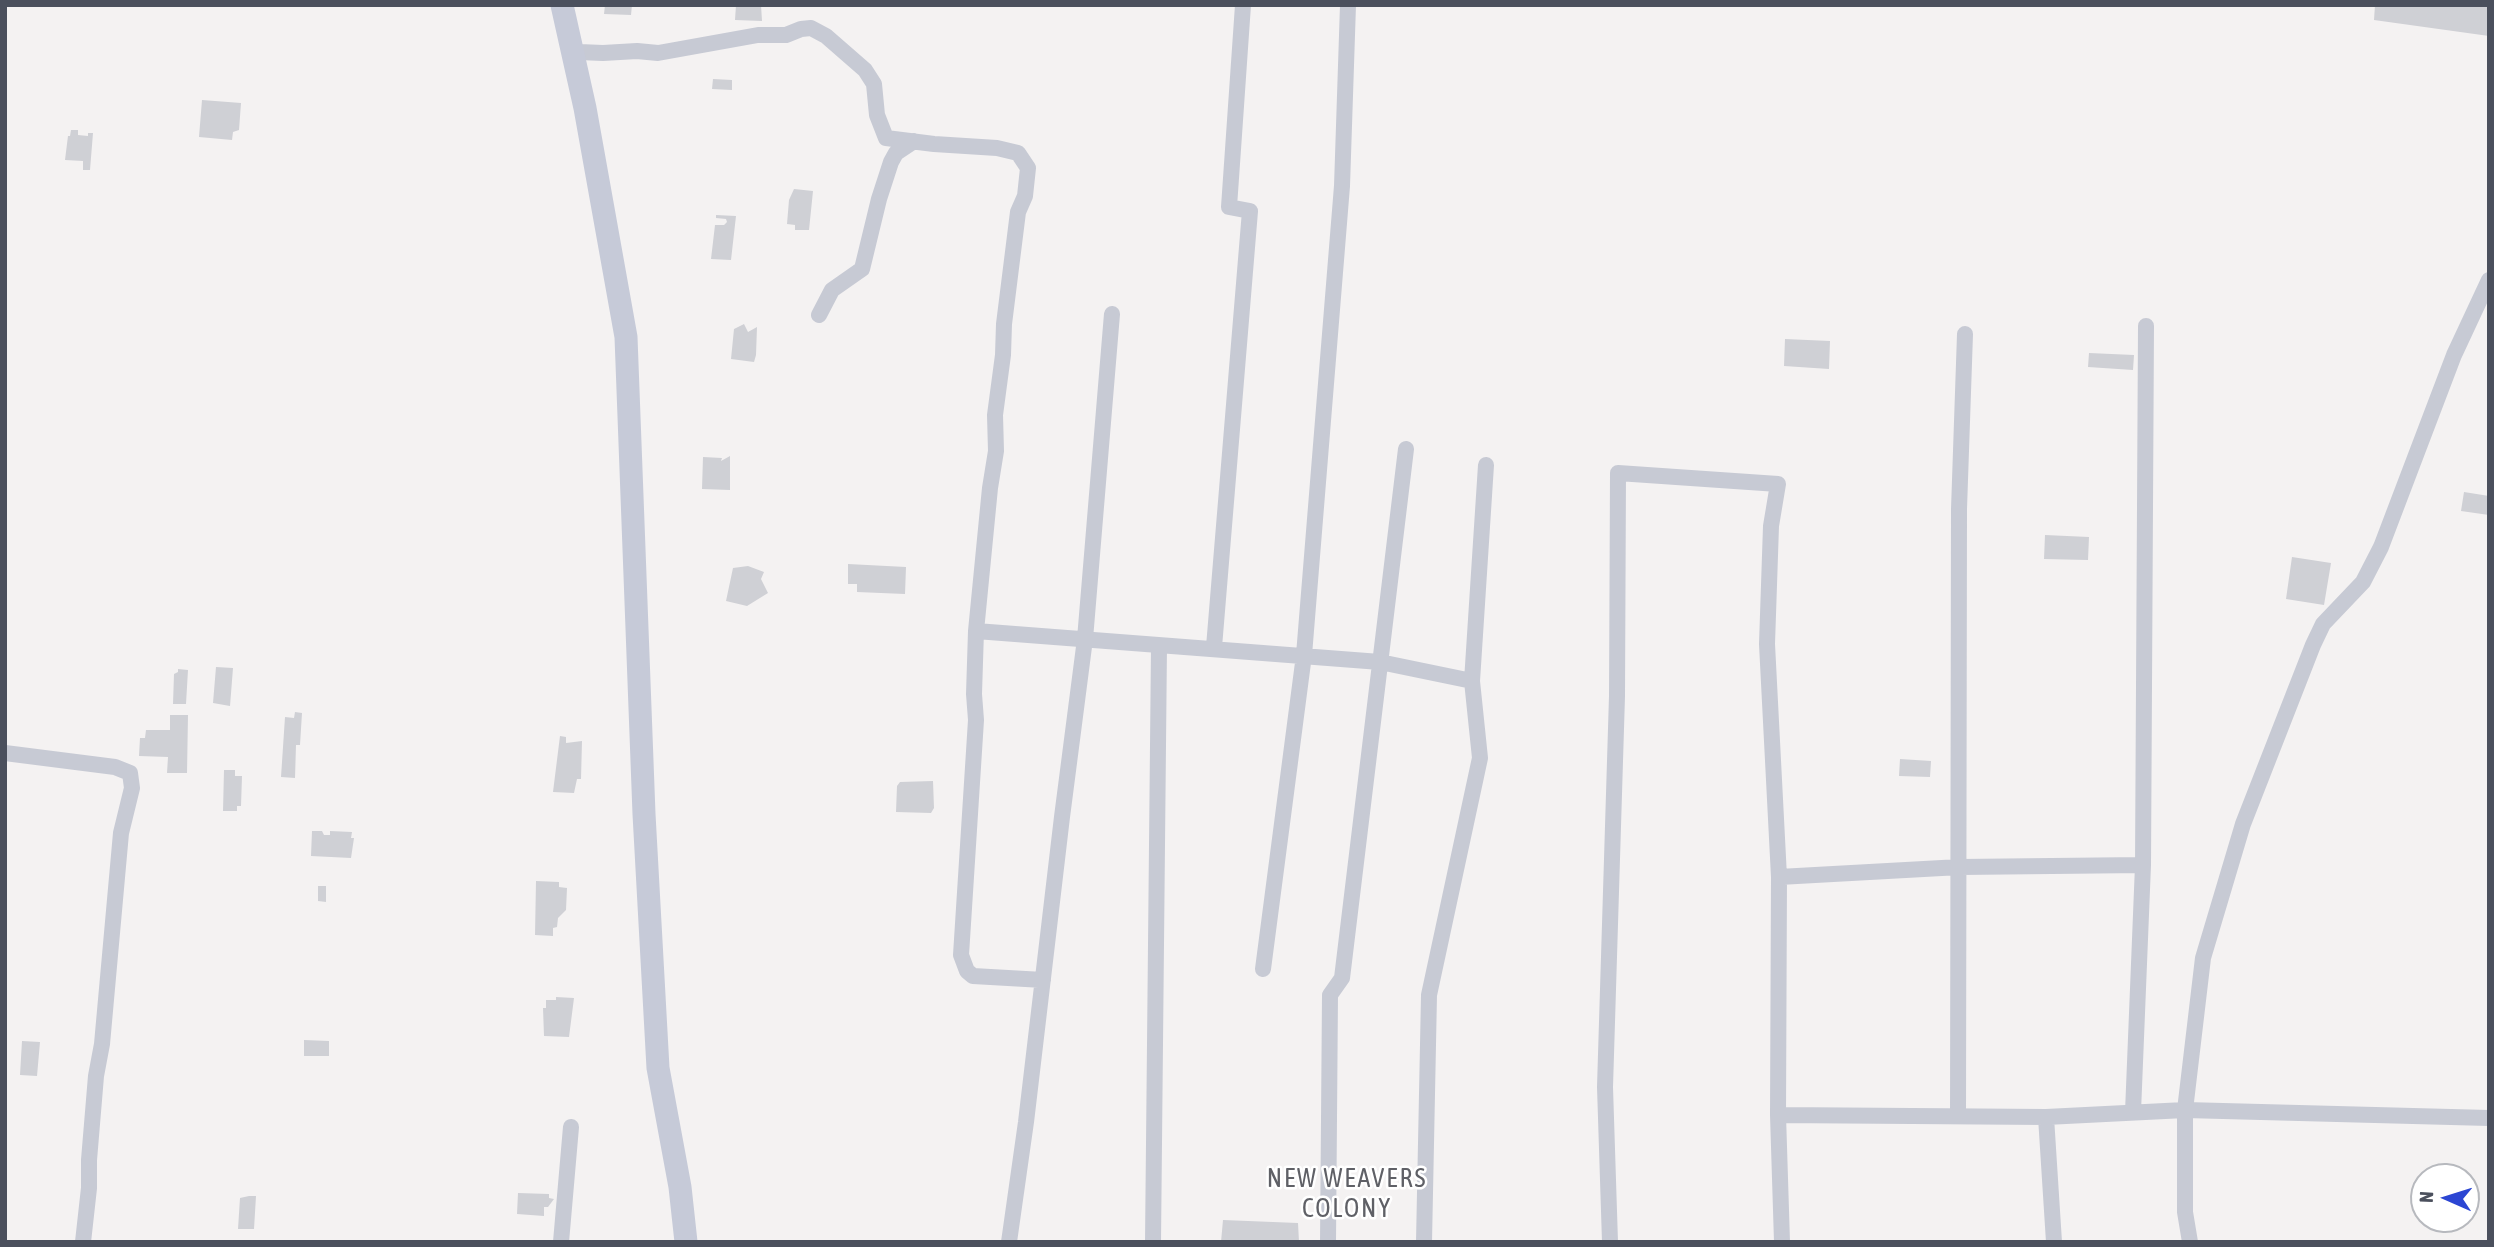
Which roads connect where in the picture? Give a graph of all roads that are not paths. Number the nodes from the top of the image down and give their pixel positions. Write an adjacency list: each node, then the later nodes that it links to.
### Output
1 (562, 5): 4 (main road)
2 (1243, 5): 16 (street)
3 (1348, 5): 17 (street)
4 (571, 46): 5 (street); 35 (main road)
5 (914, 141): 8 (street); 13 (street)
6 (2489, 280): 26 (street)
7 (1112, 314): 14 (street)
8 (819, 315)
9 (2146, 326): 21 (street)
10 (1965, 334): 22 (street)
11 (1406, 449): 18 (street)
12 (1486, 466): 19 (street)
13 (976, 631): 14 (street); 25 (street)
14 (1085, 639): 15 (street); 25 (street)
15 (1159, 646): 16 (street); 37 (street)
16 (1214, 648): 17 (street)
17 (1304, 654): 18 (street); 24 (street)
18 (1380, 662): 19 (street); 38 (street)
19 (1472, 681): 39 (street)
20 (5, 752): 33 (street)
21 (2143, 865): 22 (street); 27 (street)
22 (1960, 867): 23 (street); 29 (street)
23 (1779, 877): 28 (street); 40 (street)
24 (1263, 969)
25 (1043, 980): 36 (street)
26 (2185, 1110): 27 (street); 31 (street); 43 (street)
27 (2133, 1112): 30 (street)
28 (1778, 1115): 29 (street); 41 (street)
29 (1958, 1115): 30 (street)
30 (2046, 1116): 42 (street)
31 (2489, 1118)
32 (571, 1127): 34 (street)
33 (83, 1242)
34 (561, 1242)
35 (685, 1242)
36 (1009, 1242)
37 (1153, 1242)
38 (1328, 1242)
39 (1424, 1242)
40 (1610, 1242)
41 (1782, 1242)
42 (2054, 1242)
43 (2190, 1242)

